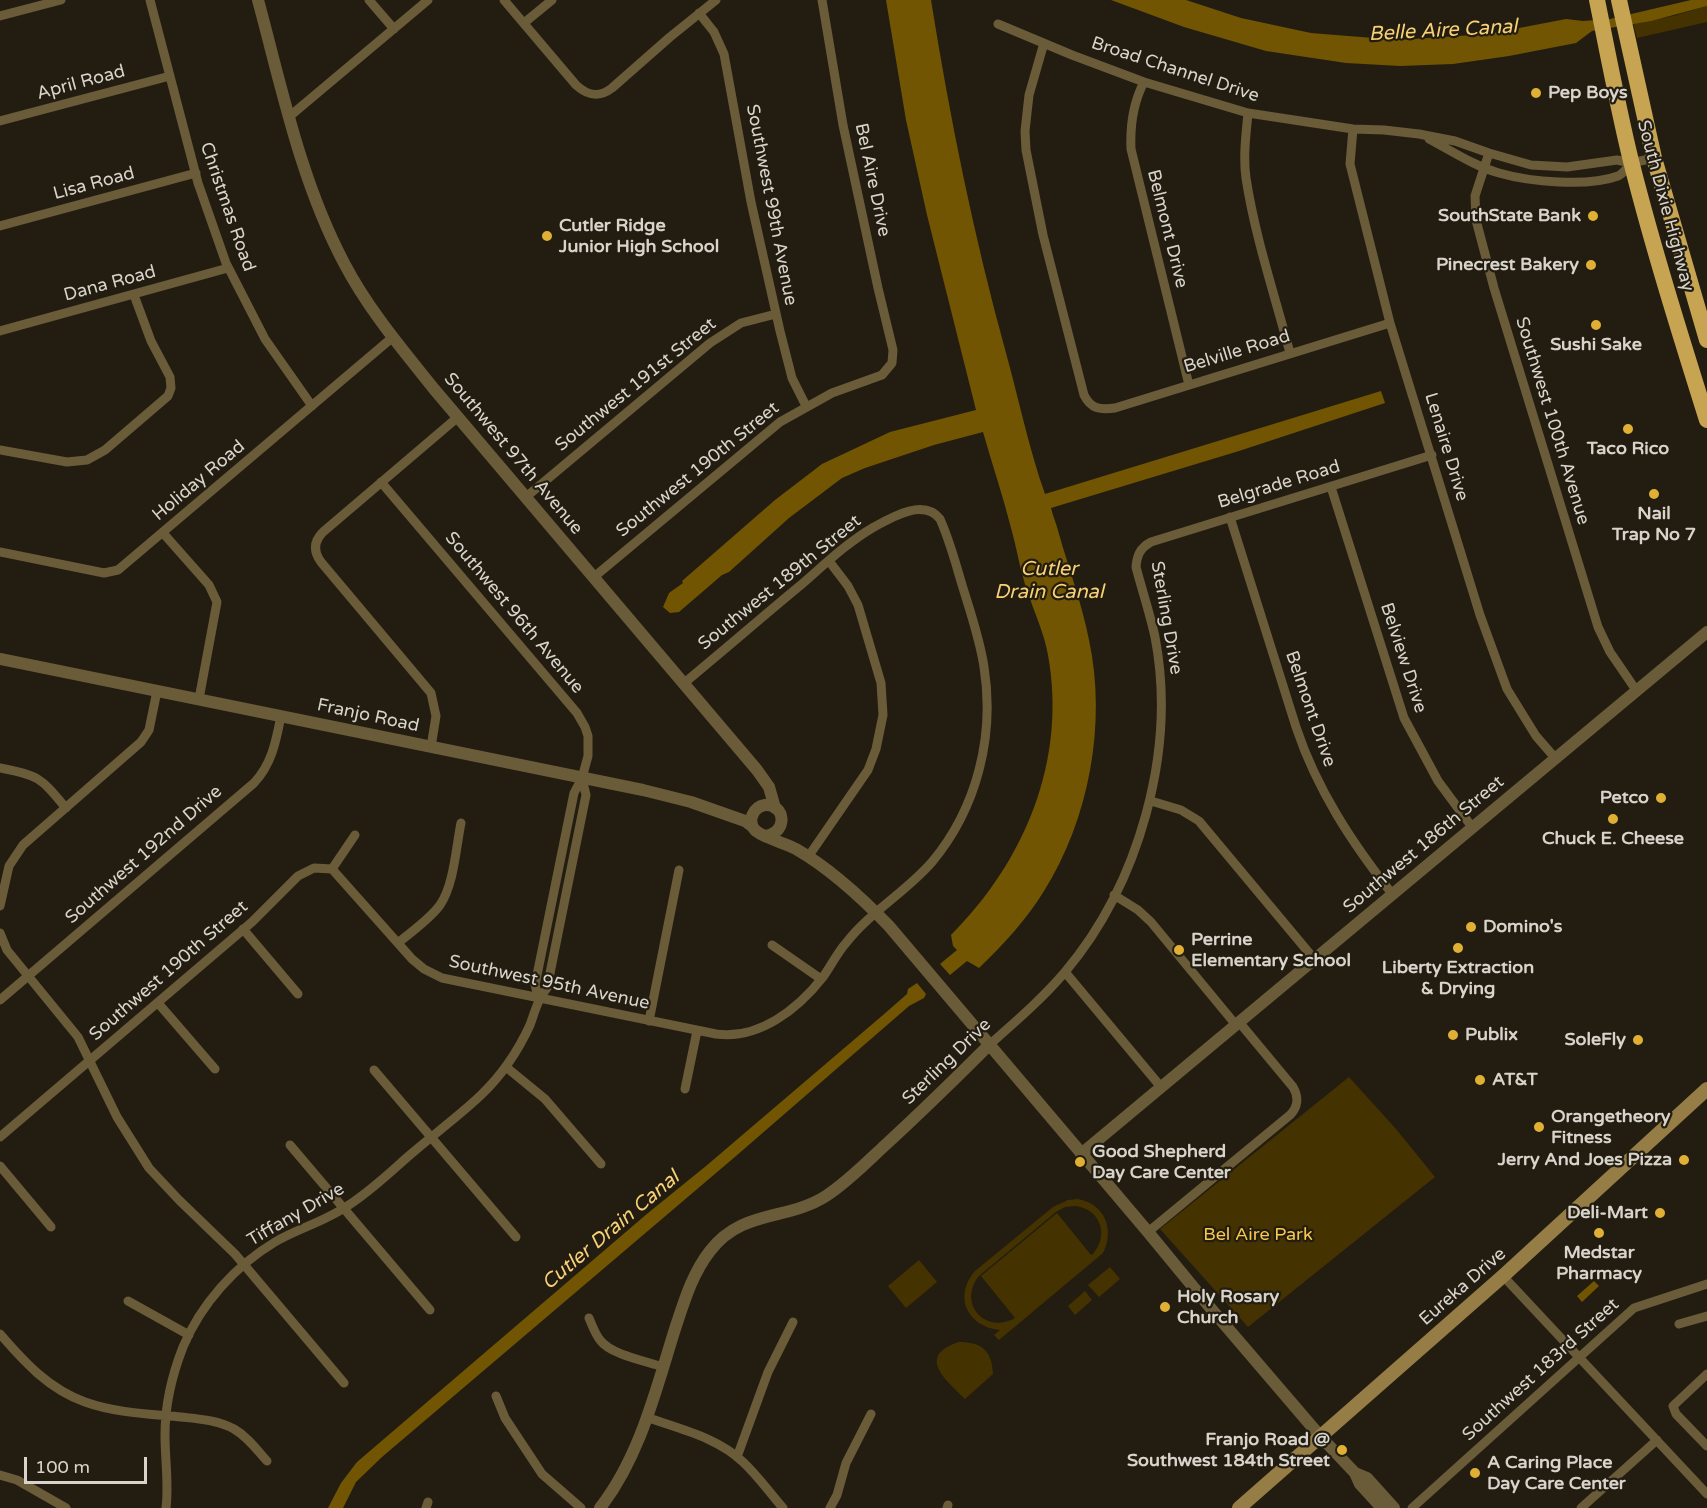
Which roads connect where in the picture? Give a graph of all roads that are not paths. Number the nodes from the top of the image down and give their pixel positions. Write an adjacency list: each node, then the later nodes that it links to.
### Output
1 (61, 0): 13 (street)
2 (150, 0): 18 (street, Christmas Road)
3 (258, 0): 21 (street, Southwest 97th Avenue)
4 (369, 0): 16 (street)
5 (428, 0): 16 (street)
6 (504, 0): 14 (street)
7 (552, 0): 14 (street)
8 (716, 0): 12 (street)
9 (822, 0): 39 (street, Bel Aire Drive)
10 (1619, 4): 26 (highway, South Dixie Highway)
11 (1598, 6): 27 (highway, South Dixie Highway)
12 (699, 13): 14 (street); 33 (street, Southwest 99th Avenue)
13 (0, 16)
14 (524, 23)
15 (998, 24): 17 (street, Broad Channel Drive)
16 (393, 29): 21 (street)
17 (1044, 43): 19 (street, Broad Channel Drive); 41 (street, Belville Road)
18 (170, 76): 22 (street, April Road); 29 (street, Christmas Road)
19 (1144, 82): 20 (street, Broad Channel Drive); 41 (street, Belmont Drive)
20 (1248, 113): 23 (street, Broad Channel Drive); 38 (street)
21 (290, 116): 36 (street, Southwest 97th Avenue)
22 (0, 121)
23 (1353, 129): 24 (street, Broad Channel Drive); 34 (street, Lenaire Drive)
24 (1419, 134): 25 (street, Broad Channel Drive); 28 (street, Broad Channel Drive)
25 (1488, 153): 27 (street, Broad Channel Drive); 28 (street, Southwest 100th Avenue)
26 (1654, 158): 27 (street, Broad Channel Drive); 37 (highway, South Dixie Highway)
27 (1631, 163): 28 (street, Broad Channel Drive); 40 (highway, South Dixie Highway)
28 (1484, 167): 60 (street, Southwest 100th Avenue)
29 (196, 173): 30 (street, Lisa Road); 31 (street, Christmas Road)
30 (0, 226)
31 (228, 268): 32 (street, Dana Road); 42 (street, Christmas Road)
32 (134, 295): 35 (street, Dana Road); 46 (street)
33 (776, 314): 43 (street, Southwest 99th Avenue); 50 (street, Southwest 191st Street)
34 (1390, 323): 38 (street, Belville Road); 47 (street, Lenaire Drive)
35 (0, 331)
36 (393, 337): 42 (street, Holiday Road); 44 (street, Southwest 97th Avenue)
37 (1707, 340)
38 (1290, 353): 41 (street, Belville Road)
39 (891, 366): 43 (street, Southwest 190th Street)
40 (1703, 382): 45 (highway, South Dixie Highway)
41 (1188, 385)
42 (312, 406): 52 (street, Holiday Road)
43 (806, 406): 56 (street, Southwest 190th Street)
44 (458, 417): 48 (street); 50 (street, Southwest 97th Avenue)
45 (1707, 420)
46 (0, 450)
47 (1432, 455): 49 (street, Belgrade Road); 65 (street, Lenaire Drive)
48 (381, 482): 64 (street); 67 (street, Southwest 96th Avenue)
49 (1331, 487): 51 (street, Belgrade Road); 77 (street, Belview Drive)
50 (526, 497): 56 (street, Southwest 97th Avenue)
51 (1230, 517): 54 (street, Belgrade Road); 85 (street, Belmont Drive)
52 (163, 532): 53 (street, Holiday Road); 62 (street)
53 (0, 552)
54 (1139, 552): 69 (street, Sterling Drive)
55 (829, 561): 59 (street, Southwest 189th Street); 81 (street); 87 (street, Southwest 189th Street)
56 (594, 577): 59 (street, Southwest 97th Avenue)
57 (1707, 632): 60 (street, Southwest 186th Street)
58 (0, 659): 61 (street, Franjo Road)
59 (683, 684): 68 (street, Southwest 97th Avenue)
60 (1636, 690): 65 (street, Southwest 186th Street)
61 (158, 691): 62 (street, Franjo Road); 70 (street)
62 (199, 699): 63 (street, Franjo Road)
63 (281, 716): 64 (street, Franjo Road); 94 (street, Southwest 192nd Drive)
64 (432, 747): 67 (street, Franjo Road)
65 (1556, 759): 77 (street, Southwest 186th Street)
66 (0, 768): 70 (street)
67 (582, 778): 73 (street, Franjo Road); 97 (street, Tiffany Drive)
68 (765, 783): 71 (street, Southwest 97th Avenue); 72 (street)
69 (1150, 801): 84 (street, Sterling Drive); 92 (street)
70 (66, 808): 86 (street)
71 (775, 808): 72 (street); 75 (street)
72 (757, 809): 73 (street, Franjo Road); 76 (street)
73 (728, 815): 76 (street, Franjo Road)
74 (460, 823): 90 (street)
75 (781, 825): 79 (street); 80 (street)
76 (753, 827): 79 (street)
77 (1472, 827): 85 (street, Southwest 186th Street)
78 (355, 835): 82 (street)
79 (765, 836): 80 (street)
80 (793, 847): 81 (street)
81 (808, 857): 87 (street)
82 (332, 869): 88 (street, Southwest 190th Street); 90 (street, Southwest 95th Avenue)
83 (679, 870): 100 (street)
84 (1114, 895): 93 (street, Sterling Drive); 101 (street)
85 (1393, 895): 92 (street, Southwest 186th Street)
86 (0, 906)
87 (876, 913): 95 (street, Southwest 95th Avenue); 103 (street)
88 (243, 929): 96 (street); 99 (street, Southwest 190th Street)
89 (0, 933): 94 (street)
90 (398, 943): 97 (street, Southwest 95th Avenue)
91 (772, 945): 95 (street)
92 (1315, 960): 101 (street, Southwest 186th Street)
93 (1065, 972): 103 (street, Sterling Drive); 108 (street)
94 (28, 976): 98 (street, Southwest 192nd Drive); 104 (street)
95 (821, 979): 102 (street, Southwest 95th Avenue)
96 (298, 994)
97 (539, 999): 100 (street, Southwest 95th Avenue); 105 (street, Tiffany Drive)
98 (0, 1000)
99 (158, 1003): 104 (street, Southwest 190th Street); 106 (street)
100 (649, 1021): 102 (street, Southwest 95th Avenue)
101 (1237, 1023): 108 (street, Southwest 186th Street); 119 (street)
102 (697, 1030): 109 (street)
103 (989, 1045): 114 (street); 133 (street, Sterling Drive)
104 (90, 1061): 111 (street, Southwest 190th Street); 121 (street)
105 (506, 1067): 112 (street, Tiffany Drive); 115 (street)
106 (215, 1069)
107 (374, 1070): 112 (street)
108 (1161, 1087): 114 (street, Southwest 186th Street)
109 (685, 1089)
110 (1707, 1089): 122 (main road, Eureka Drive)
111 (0, 1137)
112 (431, 1137): 117 (street, Tiffany Drive); 120 (street)
113 (290, 1145): 117 (street)
114 (1081, 1154): 119 (street)
115 (601, 1164)
116 (0, 1167): 118 (street)
117 (344, 1209): 121 (street, Tiffany Drive); 125 (street)
118 (51, 1227)
119 (1148, 1232): 140 (street)
120 (516, 1237)
121 (244, 1265): 131 (street, Tiffany Drive); 135 (street)
122 (1503, 1276): 132 (street); 140 (main road, Eureka Drive)
123 (1707, 1284): 132 (street, Southwest 183rd Street)
124 (128, 1301): 131 (street)
125 (430, 1310)
126 (1707, 1316): 129 (street)
127 (589, 1318): 133 (street)
128 (793, 1322): 143 (street)
129 (1679, 1324)
130 (0, 1334): 138 (street)
131 (189, 1335): 138 (street, Tiffany Drive)
132 (1580, 1358): 141 (street); 157 (street, Southwest 183rd Street)
133 (663, 1367): 139 (street, Sterling Drive)
134 (1707, 1374): 142 (street)
135 (344, 1383)
136 (496, 1396): 150 (street)
137 (871, 1414): 153 (street)
138 (166, 1415): 144 (street); 149 (street, Tiffany Drive)
139 (646, 1417): 143 (street); 151 (street, Sterling Drive)
140 (1320, 1436): 145 (street); 154 (main road, Eureka Drive)
141 (1657, 1440): 147 (street); 158 (street)
142 (1707, 1446)
143 (737, 1457): 152 (street)
144 (267, 1461)
145 (1355, 1473): 155 (street); 156 (street)
146 (0, 1475): 148 (street)
147 (1707, 1494)
148 (66, 1508)
149 (165, 1508)
150 (580, 1508)
151 (600, 1508)
152 (783, 1508)
153 (830, 1508)
154 (1239, 1508)
155 (1382, 1508)
156 (1394, 1508)
157 (1412, 1508)
158 (1581, 1508)

